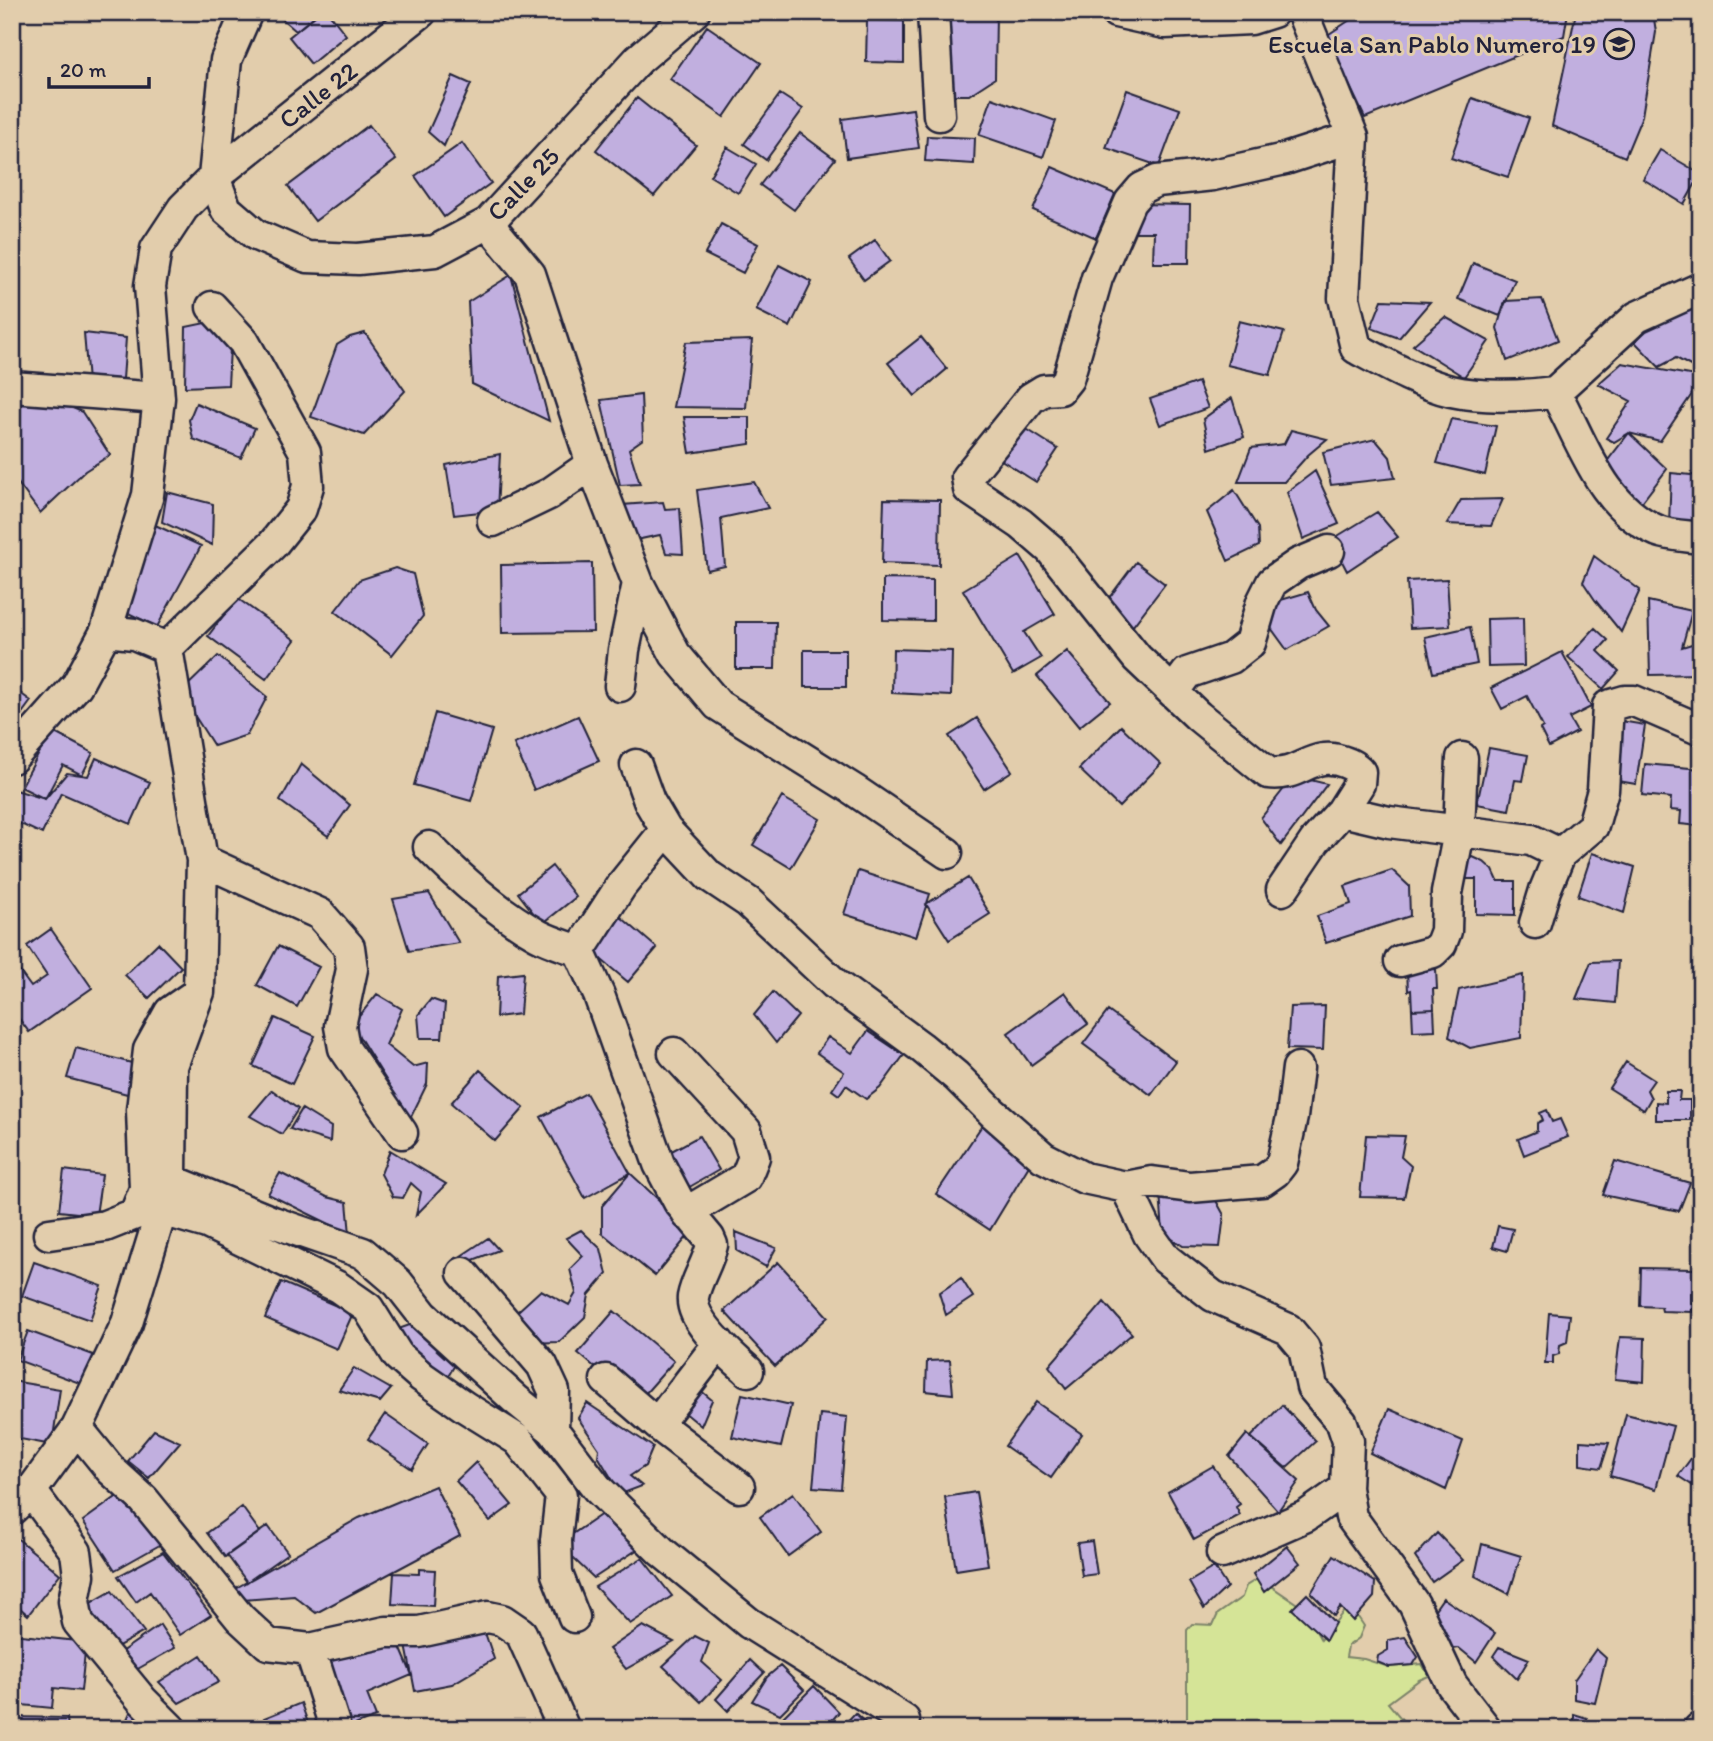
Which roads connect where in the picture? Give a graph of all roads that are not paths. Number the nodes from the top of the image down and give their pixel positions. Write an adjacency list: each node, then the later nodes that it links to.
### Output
1 (247, 12): 10 (street)
2 (421, 12): 10 (street, Calle 22)
3 (694, 12): 11 (street, Calle 25)
4 (933, 12): 8 (street)
5 (1116, 12): 6 (street)
6 (1273, 12)
7 (1302, 12): 9 (street)
8 (939, 116)
9 (1353, 137): 15 (street); 25 (street)
10 (214, 177): 11 (street, Calle 25); 16 (street, Calle 22)
11 (488, 223): 17 (street)
12 (1701, 288): 15 (street)
13 (212, 307): 23 (street)
14 (12, 387): 16 (street)
15 (1555, 392): 19 (street)
16 (159, 398): 22 (street, Calle 22)
17 (592, 464): 18 (street); 21 (street)
18 (493, 521)
19 (1701, 538)
20 (1329, 551): 25 (street)
21 (638, 583): 24 (street); 34 (street)
22 (106, 631): 23 (street); 27 (street, Calle 22)
23 (167, 648): 36 (street)
24 (620, 686)
25 (1173, 692): 30 (street)
26 (1701, 730): 35 (street)
27 (12, 758)
28 (1462, 758): 32 (street)
29 (636, 765): 31 (street)
30 (1342, 811): 32 (street); 37 (street)
31 (666, 830): 39 (street); 46 (street)
32 (1459, 832): 35 (street); 40 (street)
33 (429, 847): 39 (street)
34 (947, 853)
35 (1560, 854): 38 (street)
36 (202, 860): 41 (street); 44 (street)
37 (1282, 890)
38 (1535, 923)
39 (579, 951): 48 (street)
40 (1400, 961)
41 (199, 992): 45 (street); 49 (street)
42 (674, 1053): 48 (street)
43 (1298, 1068): 46 (street)
44 (402, 1133)
45 (171, 1180): 47 (street); 56 (street)
46 (1126, 1187): 58 (street)
47 (162, 1210): 55 (street); 61 (street)
48 (688, 1215): 51 (street)
49 (49, 1234)
50 (463, 1273): 56 (street)
51 (719, 1343): 52 (street); 54 (street)
52 (748, 1371)
53 (606, 1380): 54 (street)
54 (657, 1424): 57 (street)
55 (77, 1427): 59 (street); 62 (street)
56 (553, 1430): 63 (street)
57 (739, 1487)
58 (1346, 1488): 60 (street); 67 (street)
59 (22, 1500): 65 (street)
60 (1222, 1553)
61 (574, 1617)
62 (310, 1649): 64 (street); 66 (street)
63 (904, 1720)
64 (334, 1724)
65 (171, 1729)
66 (564, 1729)
67 (1486, 1729)

